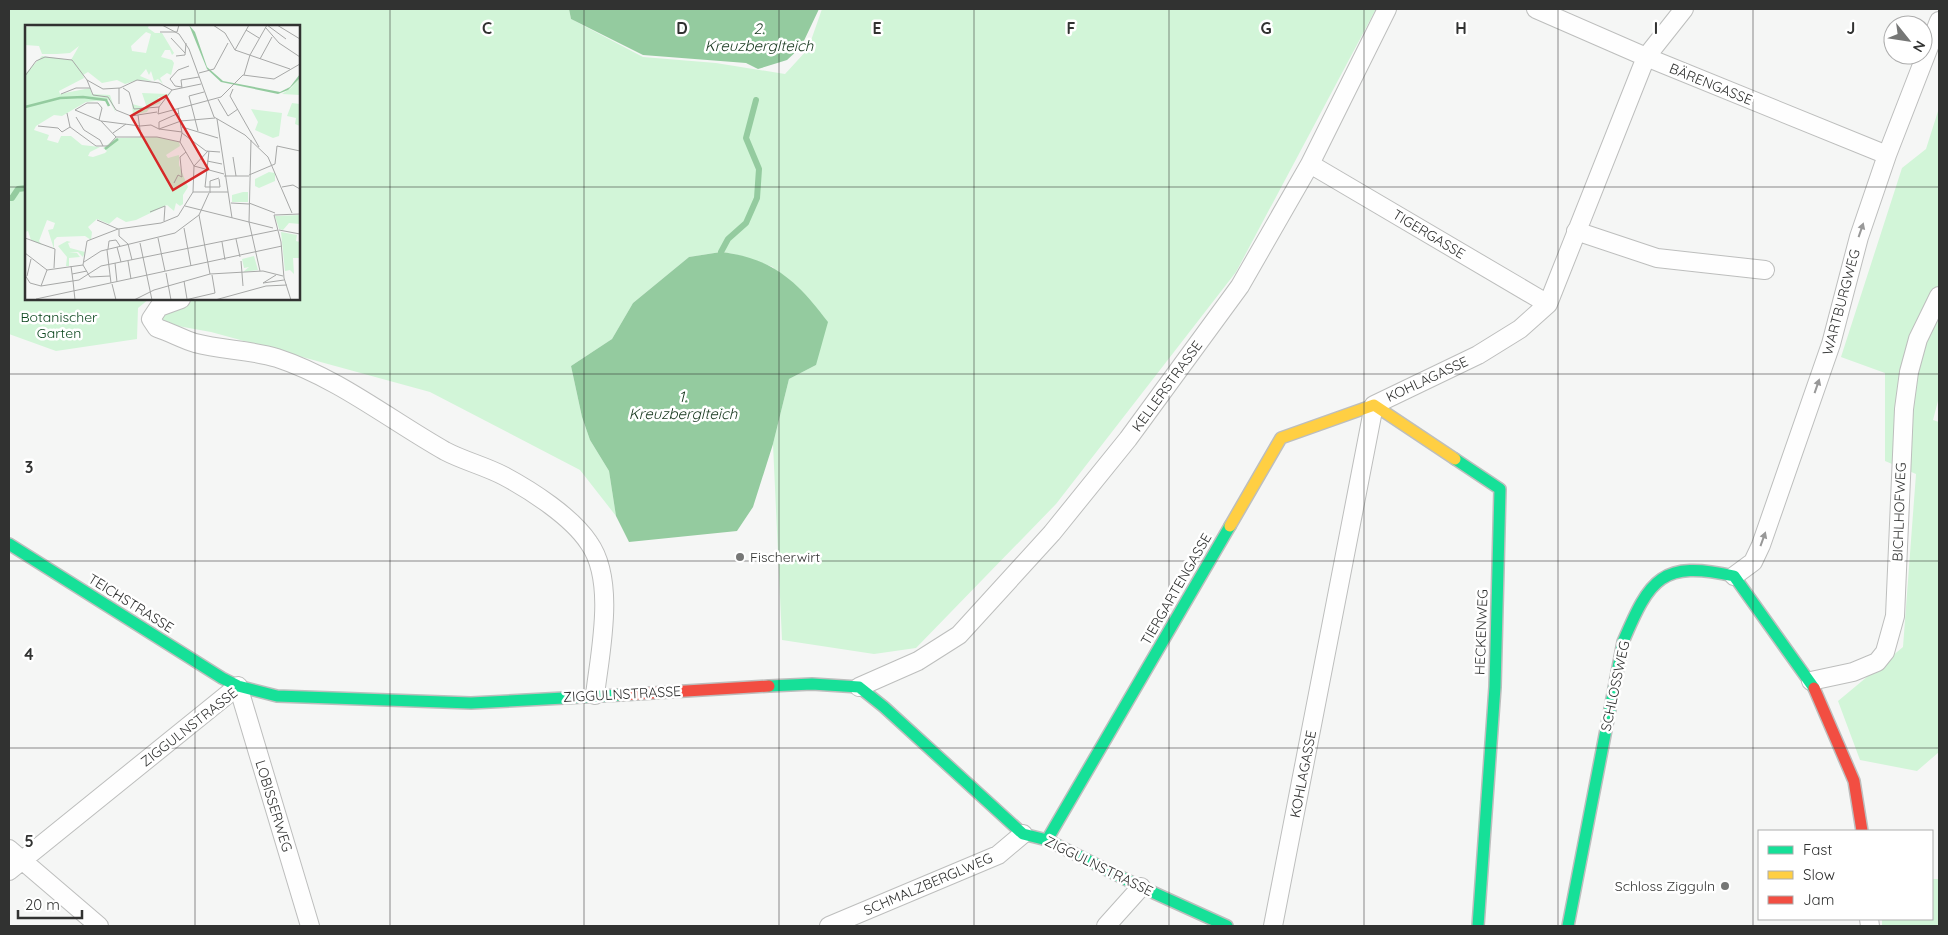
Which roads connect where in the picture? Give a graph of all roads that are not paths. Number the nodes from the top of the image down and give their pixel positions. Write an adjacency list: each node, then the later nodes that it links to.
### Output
1 (1387, 9): 7 (street, KELLERSTRASSE)
2 (1538, 9): 5 (street, BÄRENGASSE)
3 (1684, 9): 5 (street, KOHLAGASSE)
4 (1939, 21): 6 (street, WARTBURGWEG)
5 (1646, 57): 6 (street, BÄRENGASSE); 8 (street, KOHLAGASSE)
6 (1887, 155): 15 (street, WARTBURGWEG, one-way to 6)
7 (1310, 164): 12 (street, TIGERGASSE); 18 (street, KELLERSTRASSE)
8 (1576, 231): 9 (street); 12 (street, KOHLAGASSE)
9 (1765, 270)
10 (1939, 296): 16 (street, BICHLHOFWEG)
11 (178, 300): 19 (street)
12 (1548, 304): 13 (street, KOHLAGASSE)
13 (1374, 404): 22 (street, TIERGARTENGASSE); 30 (street, KOHLAGASSE); 31 (street, HECKENWEG)
14 (9, 544): 17 (street, TEICHSTRASSE)
15 (1734, 576): 16 (street); 32 (street, SCHLOSSWEG)
16 (1811, 681): 20 (street)
17 (238, 686): 19 (street, ZIGGULNSTRASSE); 23 (street, ZIGGULNSTRASSE); 26 (street, LOBISSERWEG)
18 (859, 687): 19 (street, ZIGGULNSTRASSE); 21 (street, ZIGGULNSTRASSE)
19 (595, 695)
20 (1862, 830)
21 (1022, 834): 22 (street, ZIGGULNSTRASSE); 27 (street, SCHMALZBERGLWEG)
22 (1047, 840): 24 (street, ZIGGULNSTRASSE)
23 (13, 860): 25 (street)
24 (1141, 887): 28 (street); 29 (street, ZIGGULNSTRASSE)
25 (99, 926)
26 (310, 926)
27 (829, 926)
28 (1106, 926)
29 (1227, 926)
30 (1273, 926)
31 (1478, 926)
32 (1568, 926)

